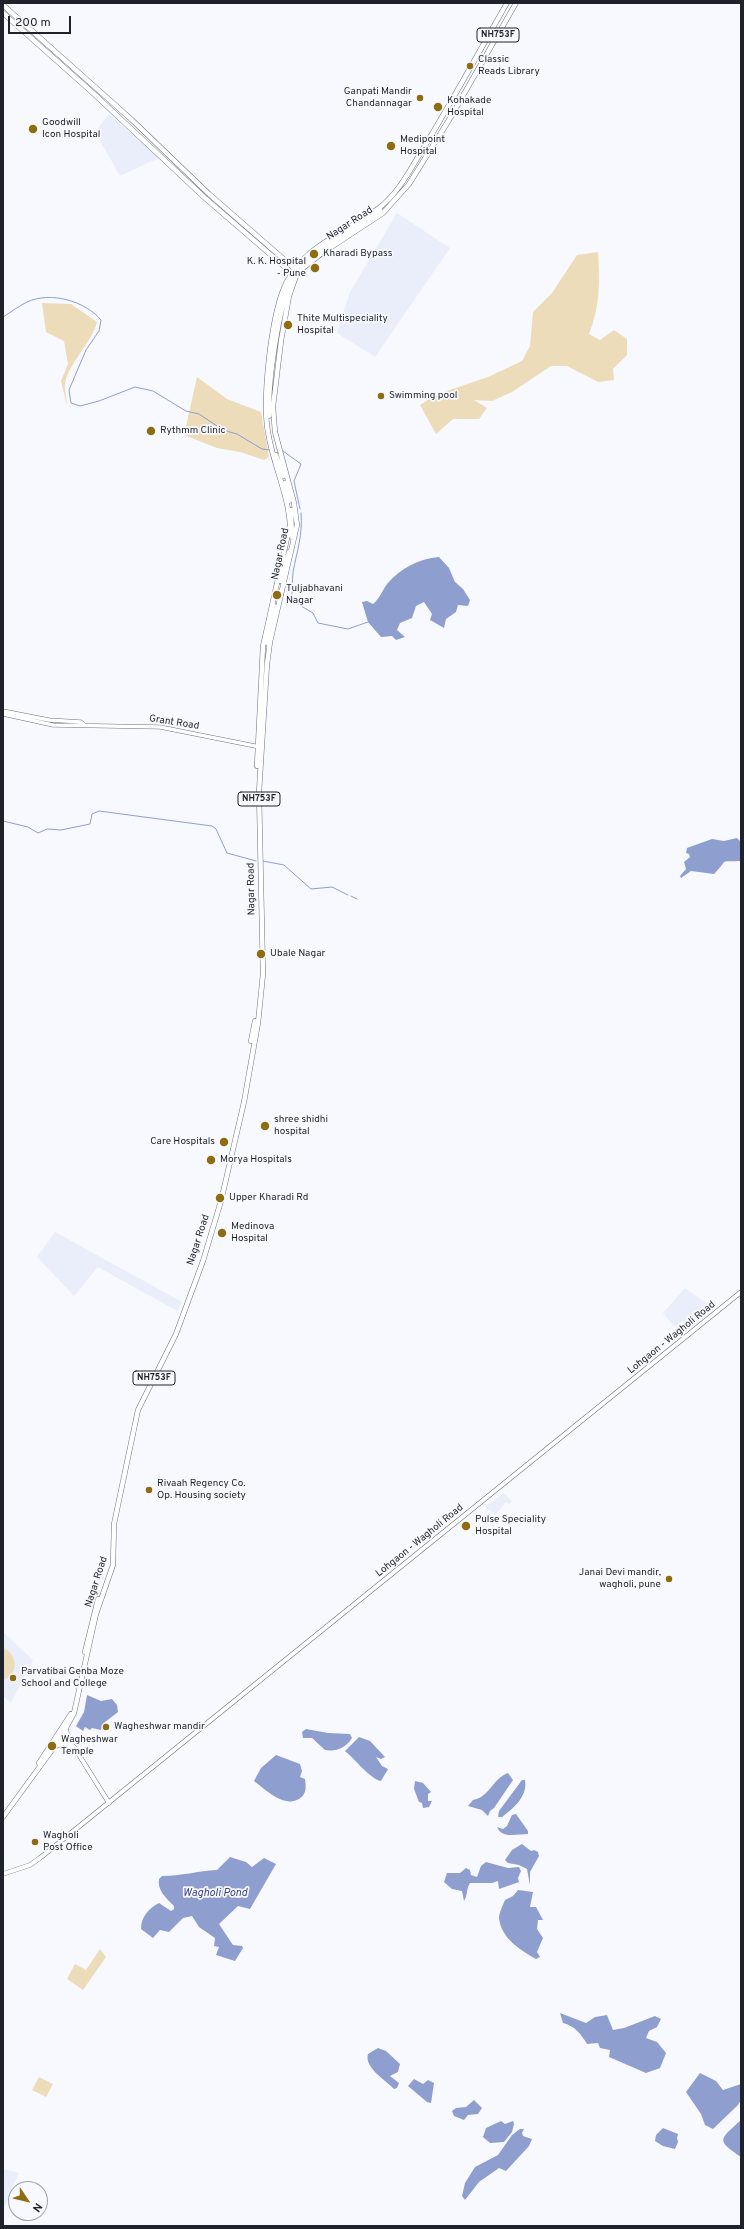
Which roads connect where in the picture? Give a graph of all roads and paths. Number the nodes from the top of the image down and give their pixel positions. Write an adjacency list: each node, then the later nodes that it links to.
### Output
1 (507, 3): 5 (highway, Nagar Road / NH753F)
2 (516, 3): 6 (highway, Nagar Road / NH753F)
3 (3, 5): 11 (highway)
4 (3, 13): 10 (highway)
5 (470, 67): 6 (highway); 7 (highway, Nagar Road / NH753F)
6 (477, 71): 8 (highway, Nagar Road / NH753F)
7 (423, 150): 8 (highway); 11 (highway, Nagar Road / NH753F)
8 (429, 153): 9 (highway, Nagar Road / NH753F)
9 (403, 192): 11 (highway); 13 (highway, Nagar Road / NH753F)
10 (284, 268): 11 (highway); 12 (highway)
11 (293, 271): 12 (highway, Nagar Road / NH753F); 13 (highway)
12 (287, 279): 13 (highway, Nagar Road / NH753F)
13 (275, 451): 14 (highway); 15 (highway, Nagar Road / NH753F); 17 (highway, Nagar Road / NH753F)
14 (278, 461): 15 (highway); 16 (highway)
15 (283, 467): 16 (highway, Nagar Road / NH753F)
16 (269, 648): 17 (highway); 21 (highway, Nagar Road / NH753F)
17 (263, 649): 21 (highway, Nagar Road / NH753F)
18 (3, 711): 20 (main road, Grant Road)
19 (3, 714): 20 (main road, Grant Road)
20 (84, 725): 21 (main road, Grant Road)
21 (260, 747): 22 (highway, Nagar Road / NH753F); 22 (highway, Nagar Road / NH753F)
22 (246, 1083): 24 (highway, Nagar Road / NH753F); 25 (highway, Nagar Road / NH753F)
23 (741, 1292): 28 (main road, Lohgaon - Wagholi Road)
24 (67, 1727): 25 (highway, Nagar Road / NH753F); 26 (highway)
25 (60, 1735): 26 (main road); 27 (highway, Nagar Road / NH753F); 29 (highway, Nagar Road / NH753F)
26 (68, 1743): 27 (highway); 28 (main road)
27 (52, 1750): 30 (highway, Nagar Road / NH753F)
28 (109, 1802): 31 (main road, Lohgaon - Wagholi Road)
29 (3, 1813)
30 (3, 1817)
31 (3, 1874)

